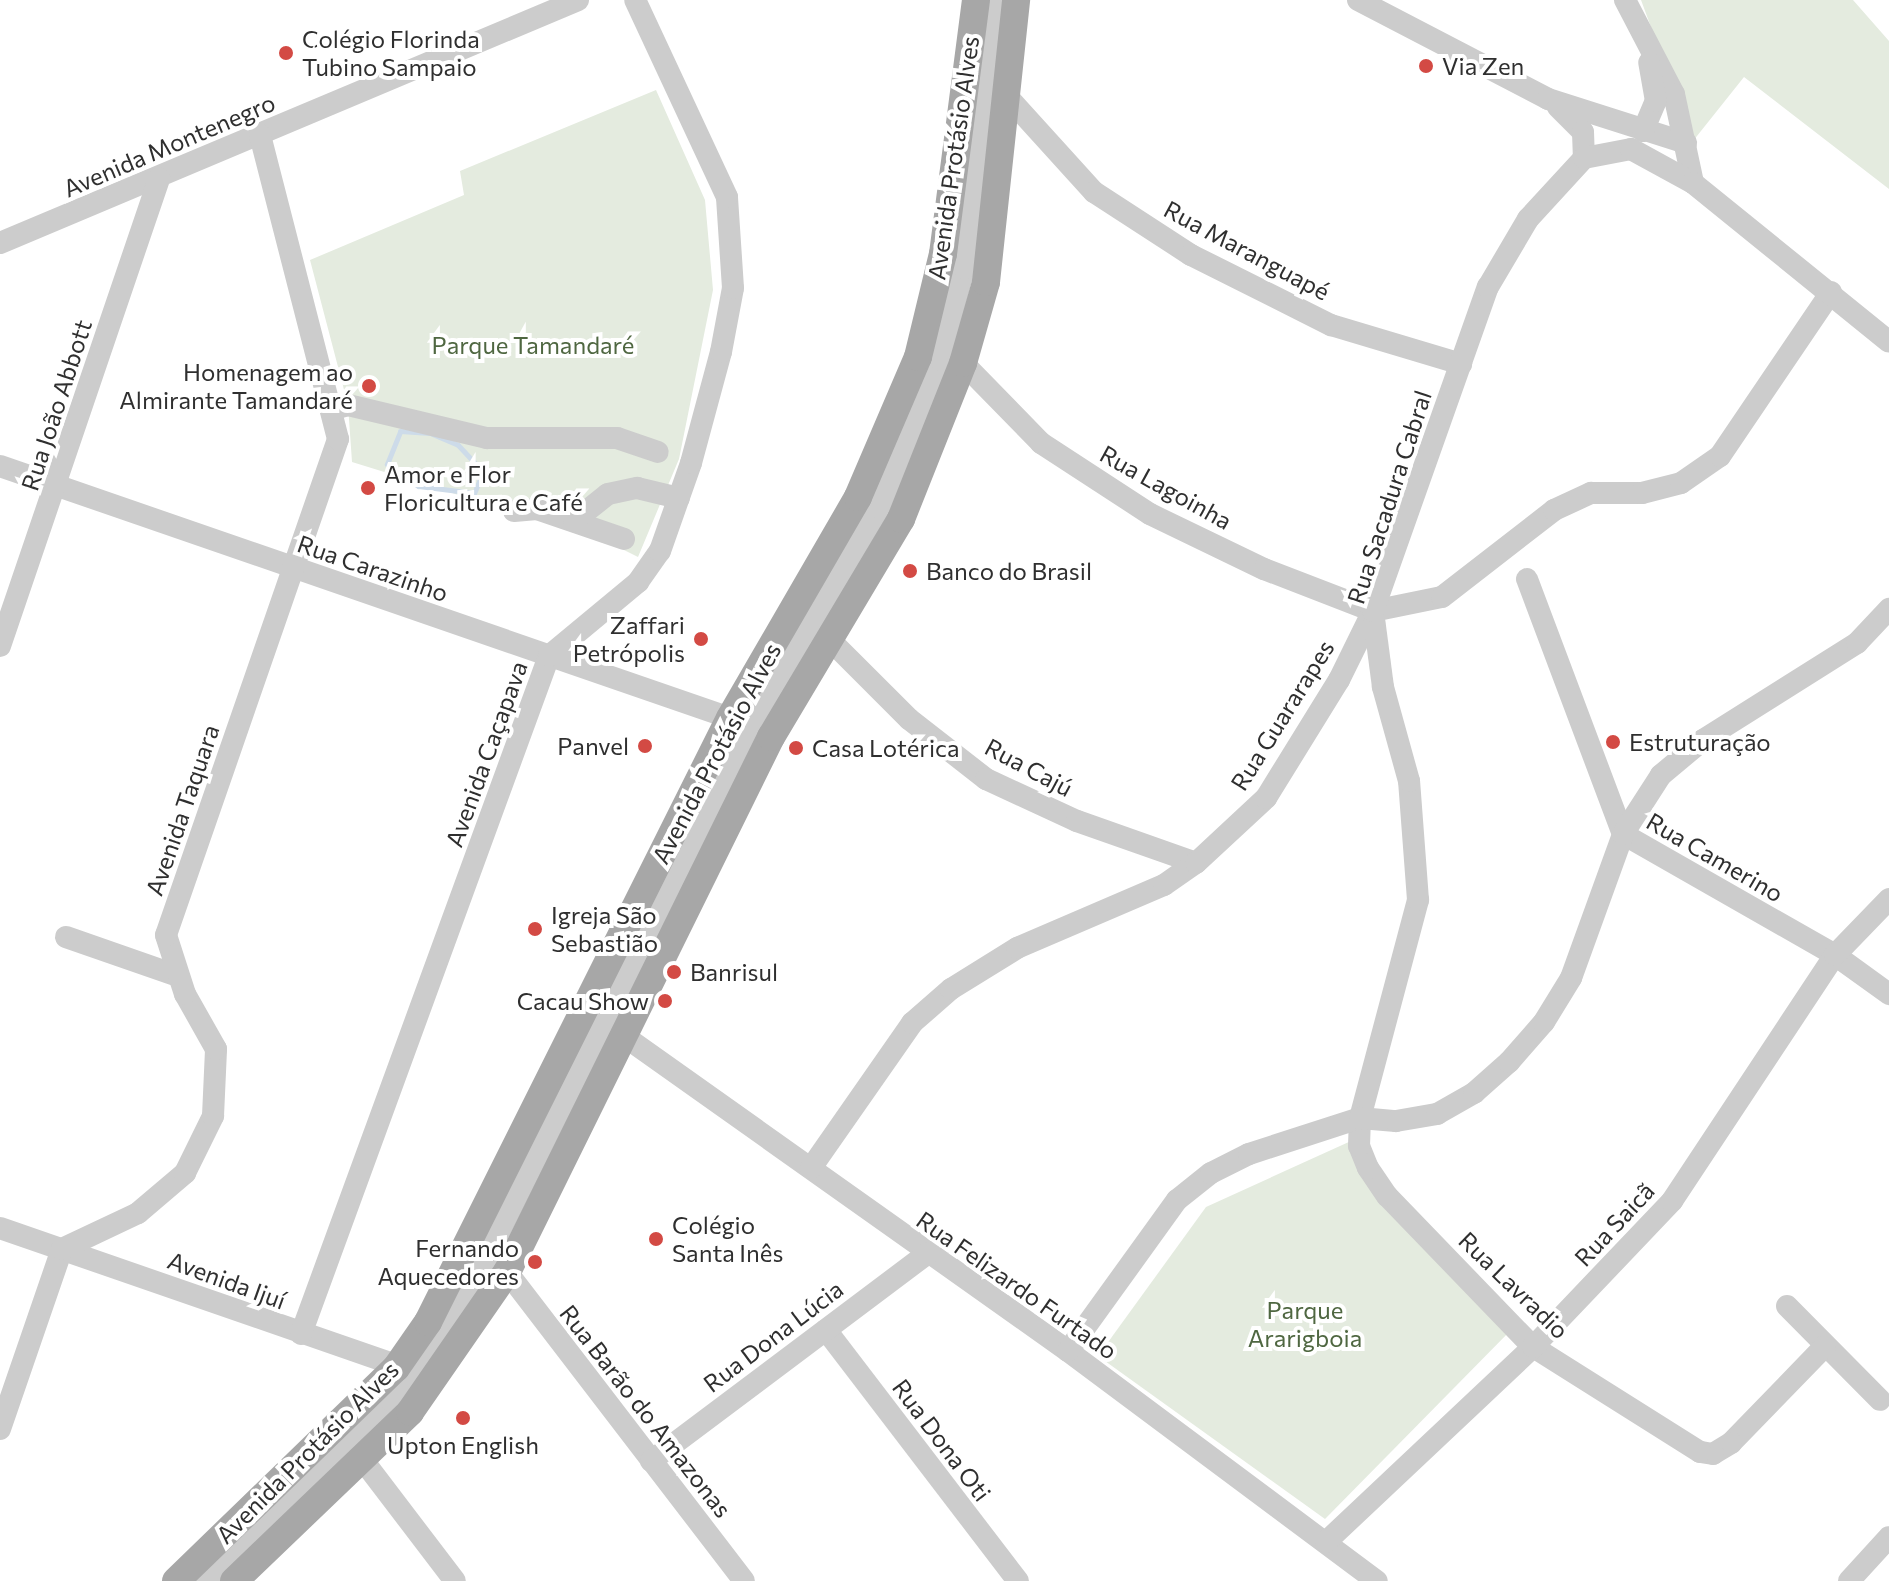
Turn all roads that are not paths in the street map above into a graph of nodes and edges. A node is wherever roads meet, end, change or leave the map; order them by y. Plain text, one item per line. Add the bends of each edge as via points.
1 (578, 0) edge
2 (635, 0) edge
3 (976, 0) edge
4 (996, 0) edge
5 (1016, 0) edge
6 (1358, 0) edge
7 (1625, 0) edge
8 (1646, 46) junction
9 (1006, 95) junction
10 (1548, 99) junction
11 (1643, 131) junction
12 (260, 135) junction
13 (1686, 143) junction
14 (1649, 157) junction
15 (1584, 158) junction
16 (159, 178) junction
17 (1693, 183) junction
18 (0, 243) edge
19 (1831, 292) junction
20 (1889, 342) edge
21 (963, 363) junction
22 (1461, 364) junction
23 (331, 410) junction
24 (658, 452) dead end
25 (0, 466) edge
26 (57, 486) junction
27 (679, 498) junction
28 (514, 511) dead end
29 (574, 521) junction
30 (624, 539) dead end
31 (293, 567) junction
32 (1527, 579) dead end
33 (1889, 609) edge
34 (1373, 611) junction
35 (829, 639) junction
36 (0, 646) edge
37 (549, 656) junction
38 (1339, 680) junction
39 (1383, 687) junction
40 (730, 718) junction
41 (771, 737) junction
42 (706, 817) junction
43 (1623, 834) junction
44 (1196, 863) junction
45 (1889, 899) edge
46 (66, 937) dead end
47 (1835, 955) junction
48 (178, 976) junction
49 (1889, 994) edge
50 (624, 1036) junction
51 (558, 1115) junction
52 (1360, 1118) junction
53 (506, 1166) junction
54 (811, 1168) junction
55 (549, 1187) junction
56 (0, 1228) edge
57 (62, 1249) junction
58 (927, 1254) junction
59 (507, 1272) junction
60 (1787, 1306) dead end
61 (826, 1330) junction
62 (301, 1334) junction
63 (1825, 1346) junction
64 (1533, 1347) junction
65 (1068, 1351) junction
66 (417, 1372) junction
67 (1880, 1400) dead end
68 (0, 1429) edge
69 (362, 1459) junction
70 (651, 1461) junction
71 (1889, 1537) edge
72 (1326, 1542) junction
73 (176, 1581) edge
74 (205, 1581) edge
75 (234, 1581) edge
76 (455, 1581) edge
77 (744, 1581) edge
78 (1018, 1581) edge
79 (1377, 1581) edge
80 (1849, 1581) edge

1 - 12 street, Avenida Montenegro
2 - 27 street, Avenida Caçapava via 727,197 733,288 721,352
3 - 40 main road, Avenida Protásio Alves via 943,254 918,357 858,497
4 - 42 street via 964,268 940,360 879,508 750,727
5 - 9 main road, Avenida Protásio Alves
6 - 10 street
7 - 8 street
8 - 11 street via 1656,101
8 - 13 street via 1674,94
9 - 21 main road, Avenida Protásio Alves via 986,282
9 - 22 street, Rua Maranguapé via 1094,192 1191,255 1331,325
10 - 11 street
10 - 15 street via 1577,122
11 - 13 street
12 - 16 street, Avenida Montenegro
12 - 23 street, Avenida Taquara
13 - 14 street via 1667,156
13 - 17 street
14 - 15 street via 1616,149
14 - 17 street
15 - 22 street, Rua Sacadura Cabral via 1520,232 1488,287
16 - 18 street, Avenida Montenegro
16 - 26 street, Rua João Abbott
17 - 19 street
19 - 20 street
19 - 34 street via 1746,422 1707,465 1681,483 1642,493 1591,493 1554,510 1442,597
21 - 34 street, Rua Lagoinha via 1041,443 1150,514 1264,569
21 - 35 main road, Avenida Protásio Alves via 901,519
22 - 34 street, Rua Sacadura Cabral
23 - 24 street via 348,405 487,438 617,438
23 - 31 street, Avenida Taquara via 338,439
25 - 26 street, Rua Carazinho
26 - 31 street, Rua Carazinho
26 - 36 street, Rua João Abbott
27 - 29 street via 637,488 608,494
27 - 37 street, Avenida Caçapava via 660,551 638,582
28 - 29 street via 537,509
29 - 30 street
31 - 37 street, Rua Carazinho
31 - 48 street, Avenida Taquara via 166,935
32 - 43 street, Rua Camerino
33 - 43 street via 1857,643 1703,740 1661,775
34 - 38 street, Rua Guararapes
34 - 39 street, Rua Sacadura Cabral
35 - 41 main road, Avenida Protásio Alves
35 - 44 street, Rua Cajú via 909,719 986,779 1077,821
37 - 40 street, Rua Carazinho
37 - 62 street, Avenida Caçapava
38 - 39 street
38 - 44 street, Rua Guararapes via 1266,798
39 - 52 street, Rua Sacadura Cabral via 1409,781 1418,900
40 - 42 street
40 - 53 main road, Avenida Protásio Alves
41 - 42 street
41 - 50 main road, Avenida Protásio Alves
42 - 51 street
43 - 47 street, Rua Camerino
43 - 52 street via 1571,978 1544,1022 1509,1062 1474,1093 1437,1114 1396,1121
44 - 54 street, Rua Guararapes via 1164,885 1017,948 951,989 912,1023
45 - 47 street, Rua Saicã
46 - 48 street
47 - 49 street, Rua Camerino
47 - 64 street, Rua Saicã via 1672,1201
48 - 57 street, Avenida Taquara via 216,1049 213,1116 185,1173 138,1213
50 - 54 street, Rua Felizardo Furtado
50 - 55 main road, Avenida Protásio Alves
51 - 53 street
51 - 55 street
51 - 66 street via 467,1297
52 - 64 street, Rua Lavradio via 1359,1146 1387,1196
52 - 65 street via 1249,1154 1211,1173 1177,1200
53 - 66 main road, Avenida Protásio Alves via 428,1322
54 - 58 street, Rua Felizardo Furtado
55 - 59 main road, Avenida Protásio Alves
56 - 57 street, Avenida Ijuí
57 - 62 street, Avenida Ijuí
57 - 68 street
58 - 61 street, Rua Dona Lúcia
58 - 65 street, Rua Felizardo Furtado
59 - 66 main road, Avenida Protásio Alves
59 - 70 street, Rua Barão do Amazonas
60 - 63 street
61 - 70 street, Rua Dona Lúcia
61 - 78 street, Rua Dona Oti
62 - 66 street, Avenida Ijuí
63 - 64 street, Rua Lavradio via 1731,1443 1713,1454 1688,1445
63 - 67 street
64 - 72 street, Rua Saicã
65 - 72 street, Rua Felizardo Furtado
66 - 69 main road, Avenida Protásio Alves
66 - 73 main road, Avenida Protásio Alves
66 - 74 street
69 - 75 main road, Avenida Protásio Alves
69 - 76 street
70 - 77 street, Rua Barão do Amazonas
71 - 80 street
72 - 79 street, Rua Felizardo Furtado

